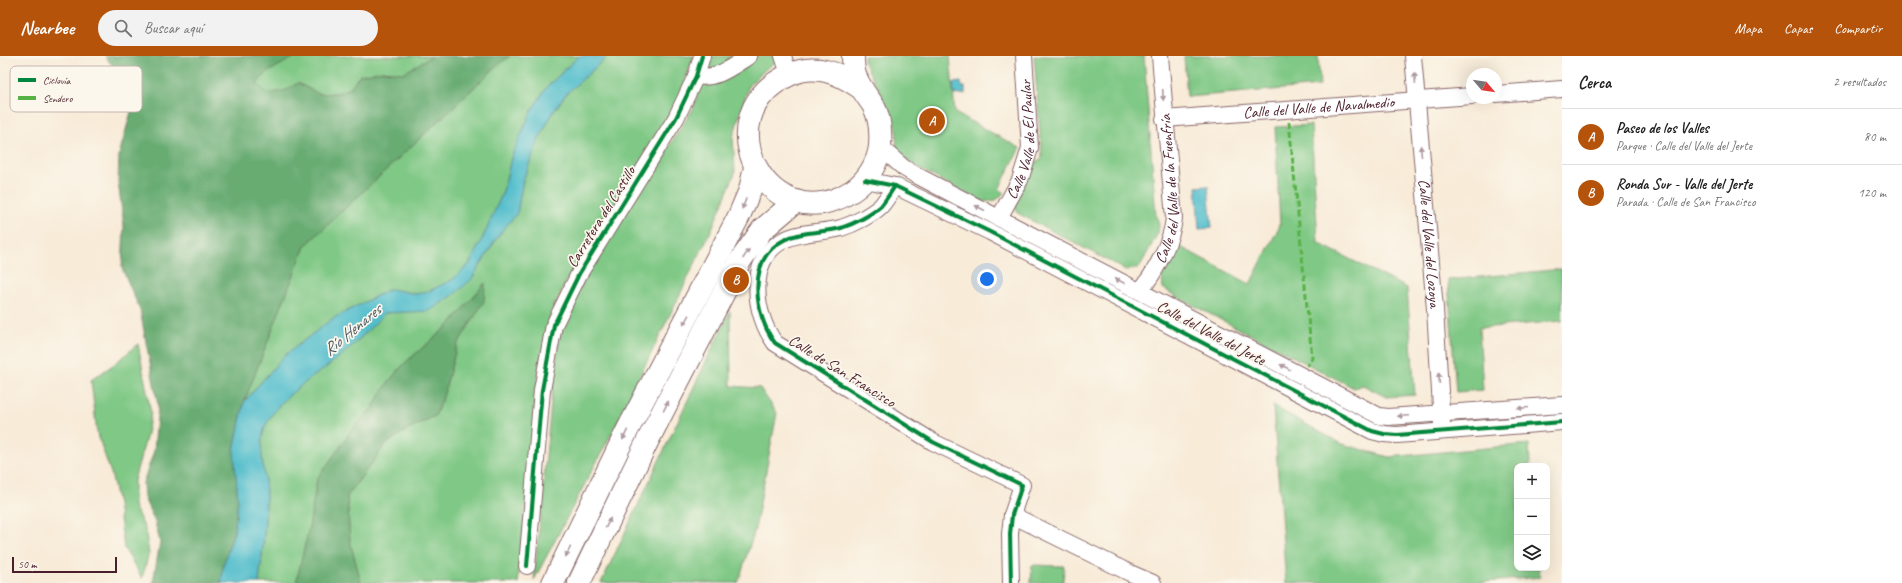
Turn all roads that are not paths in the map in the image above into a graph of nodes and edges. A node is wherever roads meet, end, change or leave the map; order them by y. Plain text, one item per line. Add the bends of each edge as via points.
1 (702, 56) edge
2 (748, 56) edge
3 (853, 56) edge
4 (1024, 56) edge
5 (1160, 56) edge
6 (1413, 56) edge
7 (819, 63) edge
8 (786, 65) edge
9 (696, 76) junction
10 (1562, 89) edge
11 (862, 90) junction
12 (1502, 94) edge
13 (1466, 96) edge
14 (1417, 100) junction
15 (1164, 119) junction
16 (880, 147) junction
17 (755, 167) junction
18 (865, 180) junction
19 (895, 186) junction
20 (796, 201) junction
21 (999, 218) junction
22 (1140, 291) junction
23 (1562, 405) edge
24 (1442, 414) junction
25 (1562, 422) edge
26 (1438, 430) junction
27 (1012, 515) junction
28 (527, 566) dead end
29 (553, 583) edge
30 (579, 583) edge
31 (1011, 583) edge
32 (1153, 583) edge

1 - 9 street, Carretera del Castillo
2 - 9 street via 717,75 703,78
3 - 11 main road via 855,76
4 - 21 street, Calle Valle de El Paular via 1030,148 1020,180
5 -> 15 street, Calle del Valle de la Fuenfría
14 -> 6 street, Calle del Valle del Lozoya
7 - 8 main road
7 - 11 main road
8 - 17 main road via 756,103 751,117 748,146
9 - 28 street, Carretera del Castillo via 676,118 579,274 554,325 542,390
10 - 12 street
11 - 16 main road via 874,106 880,126
13 - 14 street, Calle del Valle de Navalmedio
14 - 15 street, Calle del Valle de Navalmedio
24 -> 14 street, Calle del Valle del Lozoya
15 - 22 street, Calle del Valle de la Fuenfría via 1174,218 1173,232 1147,283
16 - 18 main road via 872,170
21 -> 16 street, Calle del Valle del Jerte via 916,175
17 - 20 main road via 772,188
17 -> 29 main road via 740,216 628,431
18 - 19 street, Calle del Valle del Jerte
18 - 20 main road via 850,192 833,200 808,203
19 - 26 street, Calle del Valle del Jerte via 1010,242 1372,432 1396,435
19 - 27 street, Calle de San Francisco via 881,206 866,216 841,228 815,231 784,240 770,252 760,267 757,289 767,333 775,344 933,442 1022,485
30 -> 20 main road via 648,440 740,261 762,230
22 -> 21 street, Calle del Valle del Jerte
24 -> 22 street, Calle del Valle del Jerte via 1379,416
23 -> 24 street, Calle del Valle del Jerte
24 - 26 street, Calle del Valle del Lozoya via 1442,424
25 - 26 street, Calle del Valle del Jerte
27 - 31 street
27 - 32 street

